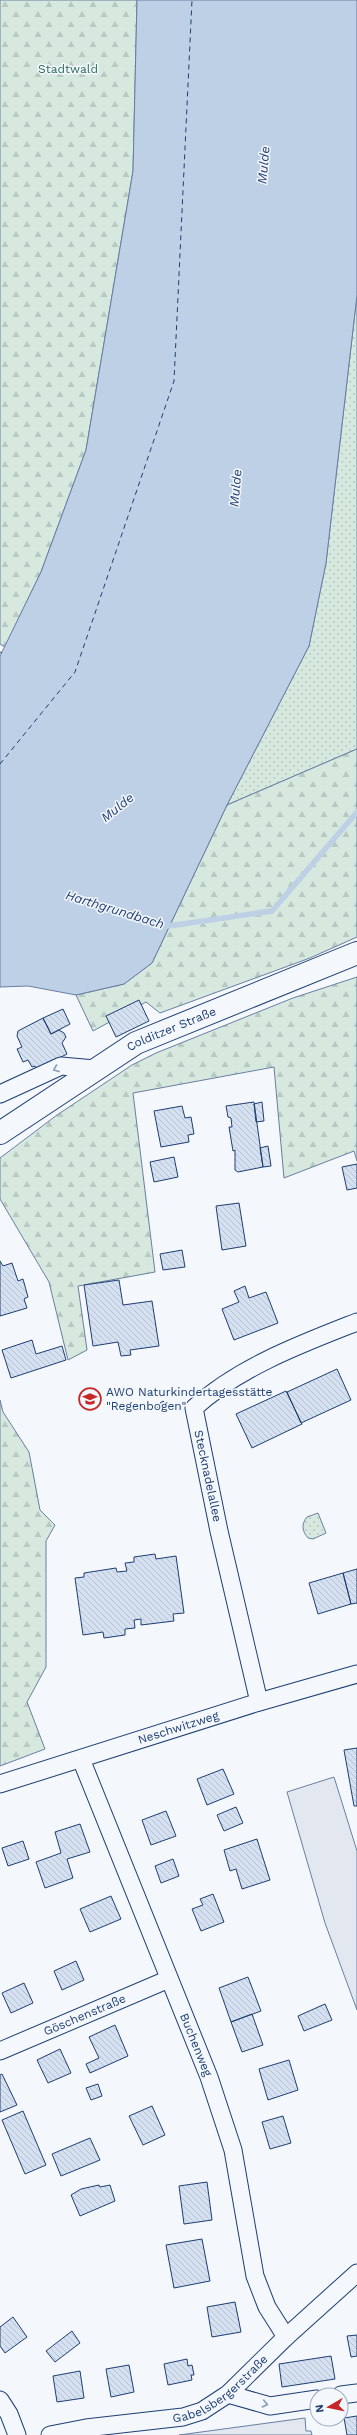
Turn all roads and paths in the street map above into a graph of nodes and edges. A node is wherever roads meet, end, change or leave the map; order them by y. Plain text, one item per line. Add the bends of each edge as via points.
1 (357, 954) edge
2 (95, 1068) junction
3 (0, 1094) edge
4 (0, 1133) edge
5 (357, 1322) edge
6 (357, 1674) edge
7 (259, 1702) junction
8 (81, 1759) junction
9 (0, 1784) edge
10 (169, 1980) junction
11 (0, 2051) edge
12 (357, 2273) edge
13 (286, 2337) junction
14 (228, 2394) junction
15 (0, 2400) edge
16 (309, 2400) edge
17 (17, 2435) edge
18 (50, 2435) edge

1 - 2 main road, Colditzer Straße via 136,1043
2 -> 3 street via 62,1066
2 - 4 main road, Colditzer Straße
5 - 7 street, Stecknadelallee via 251,1369 212,1392 194,1408 219,1531
6 - 7 street, Neschwitzweg
7 - 8 street, Neschwitzweg
8 - 9 street, Neschwitzweg
8 - 10 street, Buchenweg
10 - 11 street, Göschenstraße
10 - 13 street, Buchenweg via 209,2076 233,2150 255,2276 267,2307
12 - 13 street, Gabelsbergerstraße
13 - 14 street, Gabelsbergerstraße
14 -> 16 street via 270,2406
14 - 18 street, Gabelsbergerstraße via 202,2411 183,2417 86,2428
15 - 17 street

